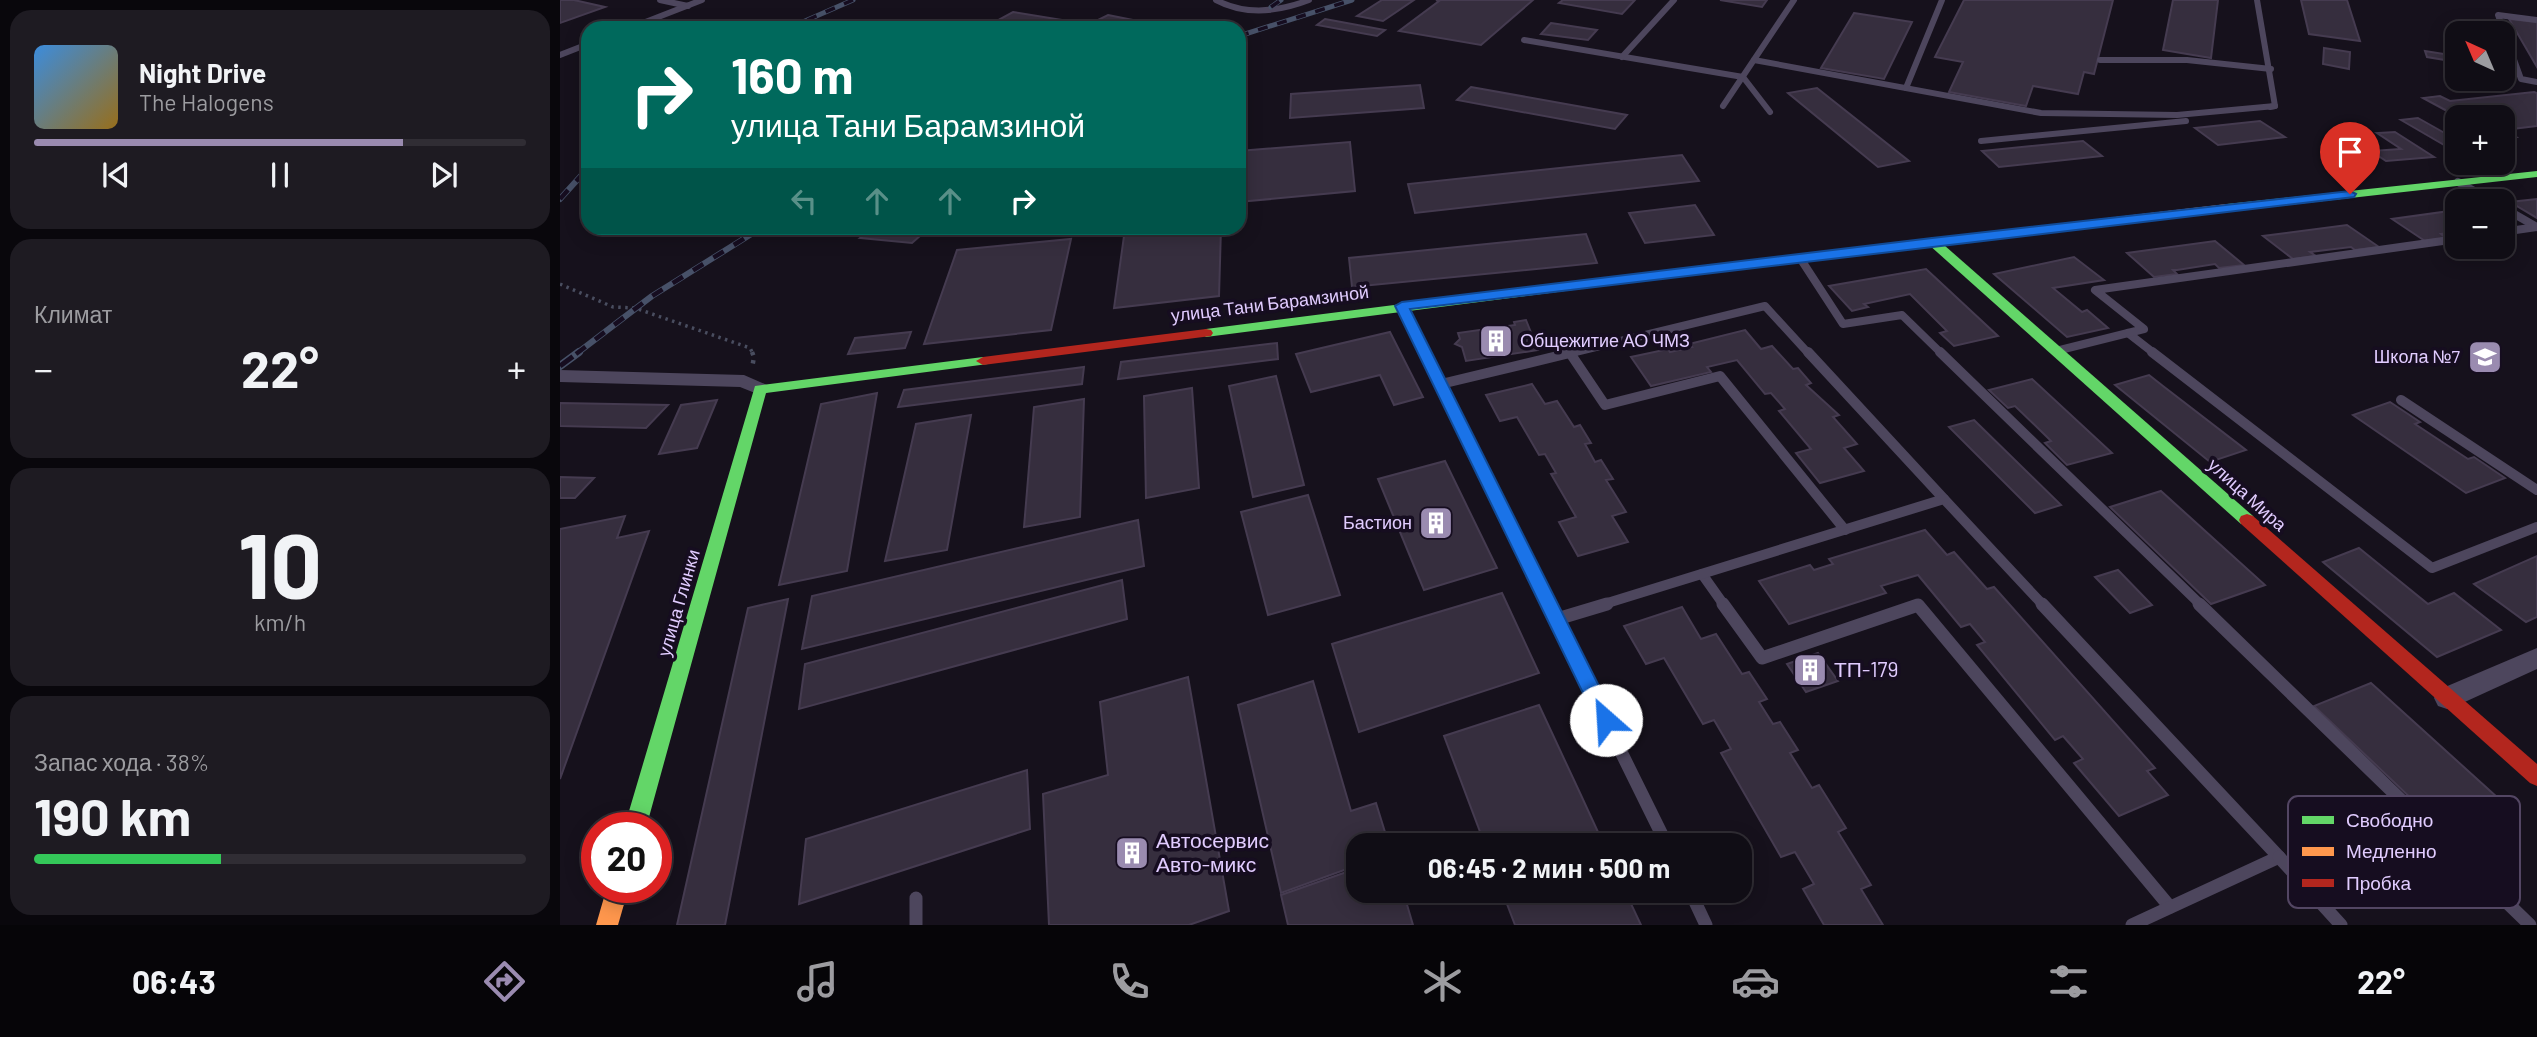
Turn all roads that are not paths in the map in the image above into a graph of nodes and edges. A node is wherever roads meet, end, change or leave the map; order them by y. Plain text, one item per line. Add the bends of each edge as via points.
1 (660, 0) edge
2 (702, 0) edge
3 (1216, 0) edge
4 (1309, 0) edge
5 (1674, 0) edge
6 (1794, 0) edge
7 (1942, 0) edge
8 (2257, 0) edge
9 (688, 6) junction
10 (2537, 20) edge
11 (648, 21) edge
12 (1524, 40) dead end
13 (581, 47) edge
14 (560, 55) edge
15 (1622, 57) junction
16 (1754, 60) junction
17 (2100, 60) dead end
18 (2271, 69) junction
19 (1743, 77) junction
20 (2537, 82) edge
21 (1906, 88) junction
22 (1723, 106) dead end
23 (2275, 106) junction
24 (1770, 112) dead end
25 (1982, 141) dead end
26 (2537, 174) edge
27 (2459, 182) junction
28 (2471, 189) edge
29 (2515, 214) edge
30 (2537, 227) edge
31 (2515, 230) edge
32 (1932, 241) junction
33 (2445, 241) edge
34 (1800, 258) junction
35 (1402, 306) junction
36 (2128, 333) junction
37 (2056, 351) junction
38 (1570, 353) junction
39 (560, 376) edge
40 (1441, 384) junction
41 (752, 385) junction
42 (2401, 400) dead end
43 (2537, 490) edge
44 (1944, 499) junction
45 (2537, 527) edge
46 (1845, 530) junction
47 (1702, 574) junction
48 (1557, 619) junction
49 (2537, 658) edge
50 (2447, 698) junction
51 (2537, 777) edge
52 (2397, 796) edge
53 (639, 812) edge
54 (1661, 833) edge
55 (2279, 857) junction
56 (2288, 867) edge
57 (916, 898) dead end
58 (613, 903) edge
59 (1696, 903) edge
60 (2170, 907) junction
61 (2326, 908) edge
62 (2512, 908) edge
63 (607, 925) edge
64 (916, 925) edge
65 (1706, 925) edge
66 (2132, 925) edge
67 (2341, 925) edge
68 (2530, 925) edge

1 - 9 lane
2 - 9 lane
3 - 4 lane via 1268,11
5 - 15 lane
6 - 16 lane
7 - 21 lane
8 - 18 lane
9 - 11 lane
10 - 20 lane via 2498,15 2521,79
12 - 15 lane
13 - 14 lane
15 - 19 lane
16 - 19 lane
16 - 21 lane
17 - 18 lane via 2187,60
18 - 23 lane
19 - 22 lane
19 - 24 lane
21 - 23 lane via 2041,113 2177,115
23 - 25 lane via 2205,119
26 - 27 street, улица Тани Барамзиной
27 - 28 lane
27 - 32 street, улица Тани Барамзиной
29 - 30 lane
30 - 31 lane
32 - 34 street, улица Тани Барамзиной
32 - 37 street, улица Мира
33 - 36 lane via 2095,289 2144,329
34 - 35 street, улица Тани Барамзиной
34 - 52 lane via 1843,324 1902,315
35 - 40 lane
35 - 41 street, улица Тани Барамзиной
36 - 37 lane
36 - 45 lane via 2432,568
37 - 50 street, улица Мира
38 - 40 lane
38 - 44 lane via 1765,306
38 - 46 lane via 1605,405 1720,376
39 - 41 street
40 - 48 lane
41 - 53 street, улица Глинки
42 - 43 lane
44 - 46 lane
44 - 55 lane
46 - 47 lane
47 - 48 lane
47 - 60 lane via 1762,658 1918,605
48 - 54 lane
49 - 50 street
50 - 51 street, улица Мира
55 - 56 lane
55 - 60 lane
57 - 64 lane
58 - 63 street
59 - 65 lane
60 - 66 lane
61 - 67 lane
62 - 68 lane

